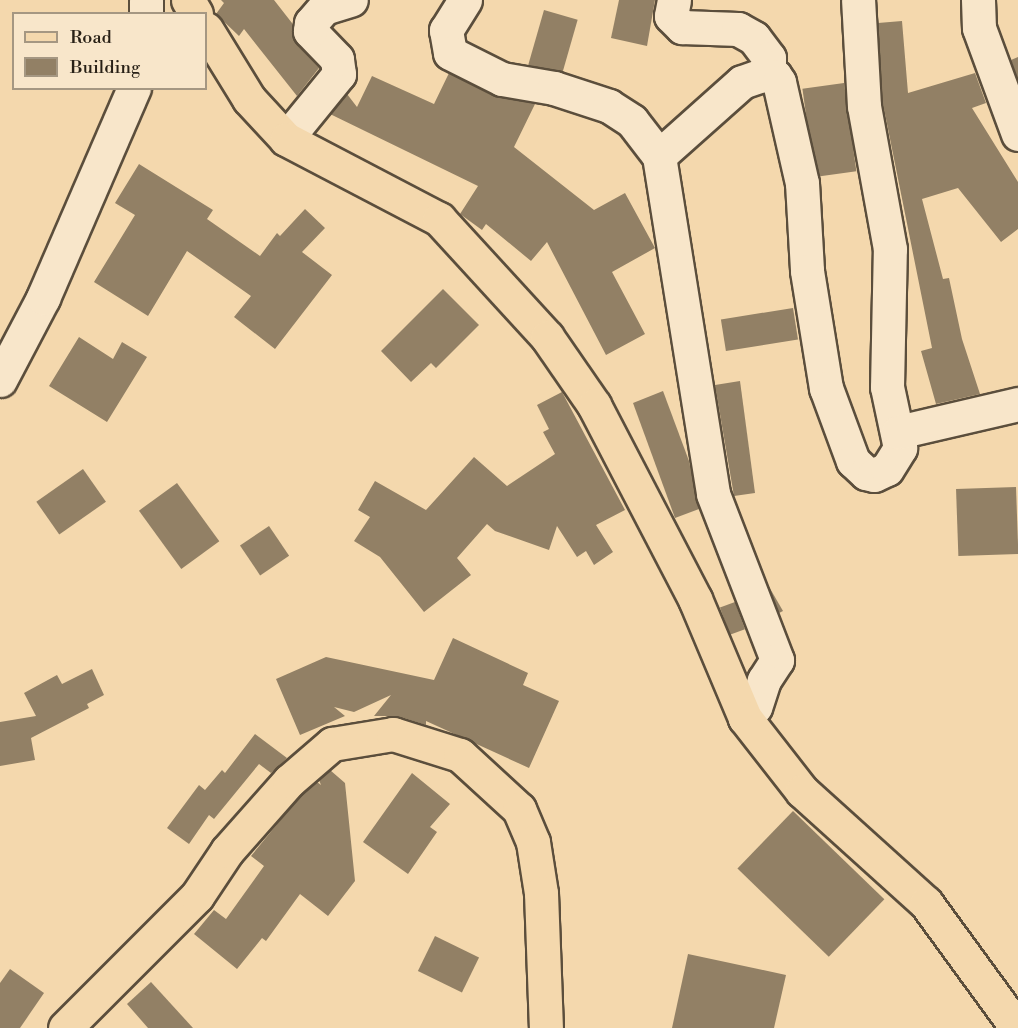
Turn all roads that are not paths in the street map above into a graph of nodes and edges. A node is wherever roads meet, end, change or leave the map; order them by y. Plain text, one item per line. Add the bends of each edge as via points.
1 (351, 0) edge
2 (465, 0) edge
3 (674, 0) edge
4 (858, 0) edge
5 (978, 0) edge
6 (207, 28) edge
7 (762, 75) junction
8 (133, 90) edge
9 (1018, 134) edge
10 (286, 139) junction
11 (659, 156) junction
12 (0, 380) edge
13 (1018, 404) edge
14 (898, 432) junction
15 (745, 718) junction
16 (65, 1028) edge
17 (546, 1028) edge
18 (1017, 1028) edge

1 - 10 street via 324,8 311,23 310,31 337,59 339,74
2 - 11 street via 446,30 450,53 502,79 554,88 609,106 632,121
3 - 7 street via 671,15 682,27 738,29 754,38 769,58 769,67
4 - 14 street via 864,106 890,249 887,387
5 - 9 street via 979,28
6 - 10 main road via 249,99
7 - 11 street via 742,82 724,96
7 - 14 street via 775,76 782,92 802,183 816,342 826,388 853,461 866,473 879,474 887,469 898,456
8 - 12 street via 43,298
10 - 15 main road via 439,219 547,337 594,405 695,599
11 - 15 street via 713,494 777,660 764,680 755,707
13 - 14 street
15 - 18 main road via 802,791 926,903
16 - 17 main road via 197,897 227,851 289,781 332,744 393,734 460,755 519,809 533,842 541,893

